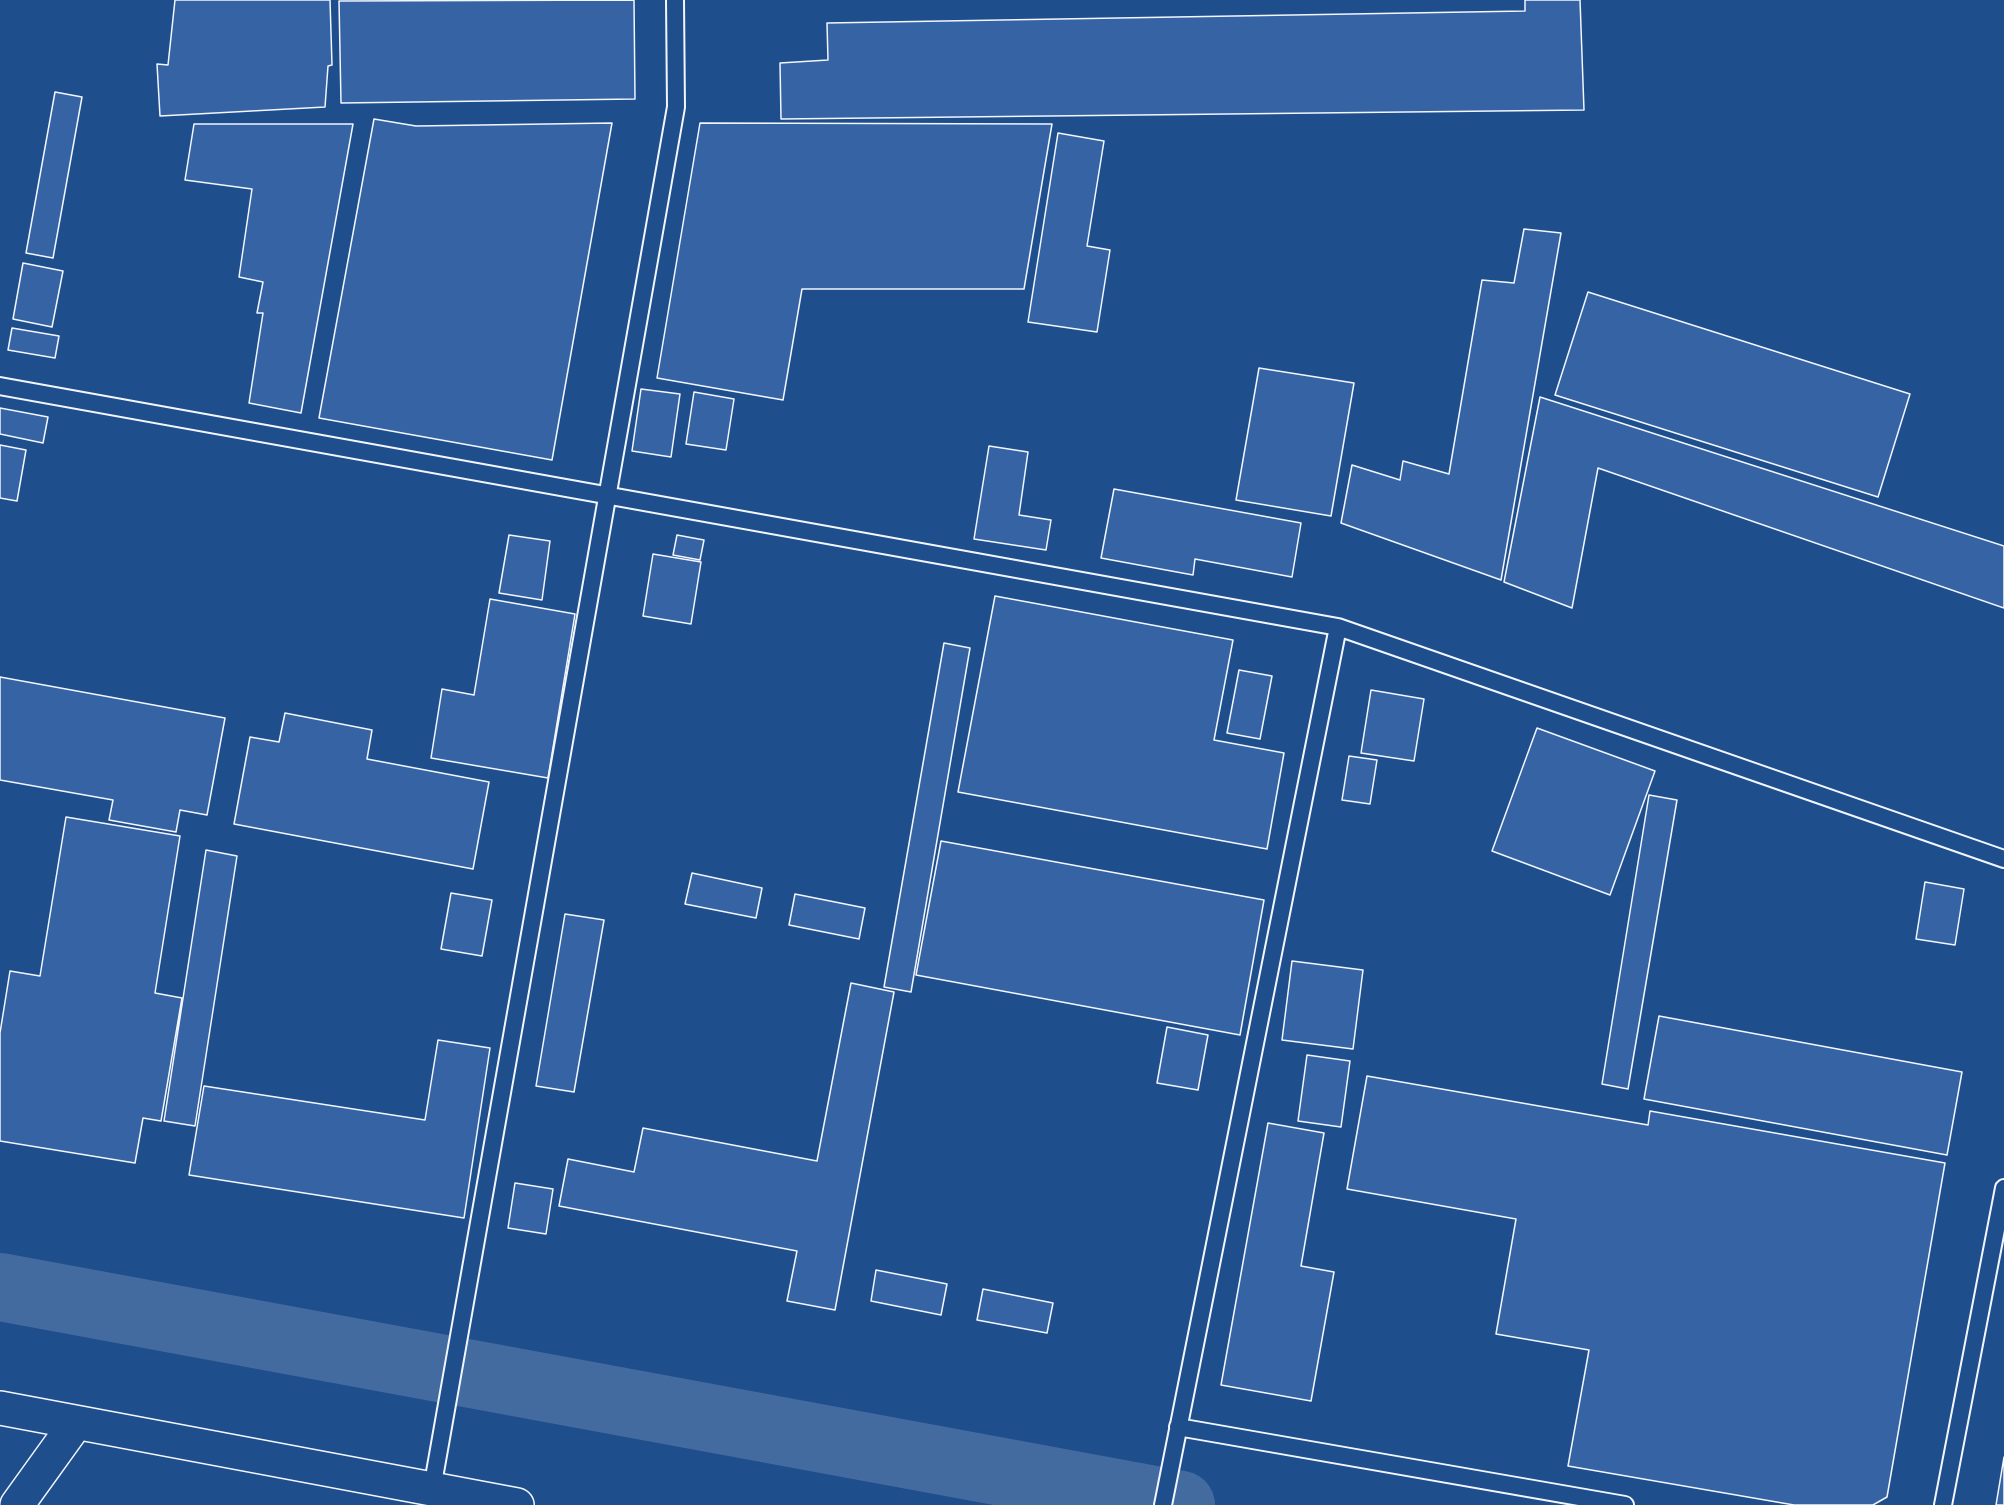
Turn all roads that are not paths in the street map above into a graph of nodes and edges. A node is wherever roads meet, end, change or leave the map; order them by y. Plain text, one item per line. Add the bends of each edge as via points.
1 (675, 0) edge
2 (0, 386) edge
3 (608, 495) junction
4 (1338, 627) junction
5 (2004, 859) edge
6 (2004, 1188) edge
7 (0, 1408) edge
8 (75, 1423) junction
9 (1178, 1427) junction
10 (426, 1497) edge
11 (17, 1505) edge
12 (517, 1505) edge
13 (1162, 1505) edge
14 (1625, 1505) edge
15 (1943, 1505) edge

1 - 3 lane via 676,107
2 - 3 lane
3 - 4 lane
3 - 10 lane via 468,1288
4 - 5 lane
4 - 9 lane
6 - 15 lane
7 - 8 street
8 - 10 street
8 - 11 street
9 - 13 lane
9 - 14 lane
10 - 12 street

